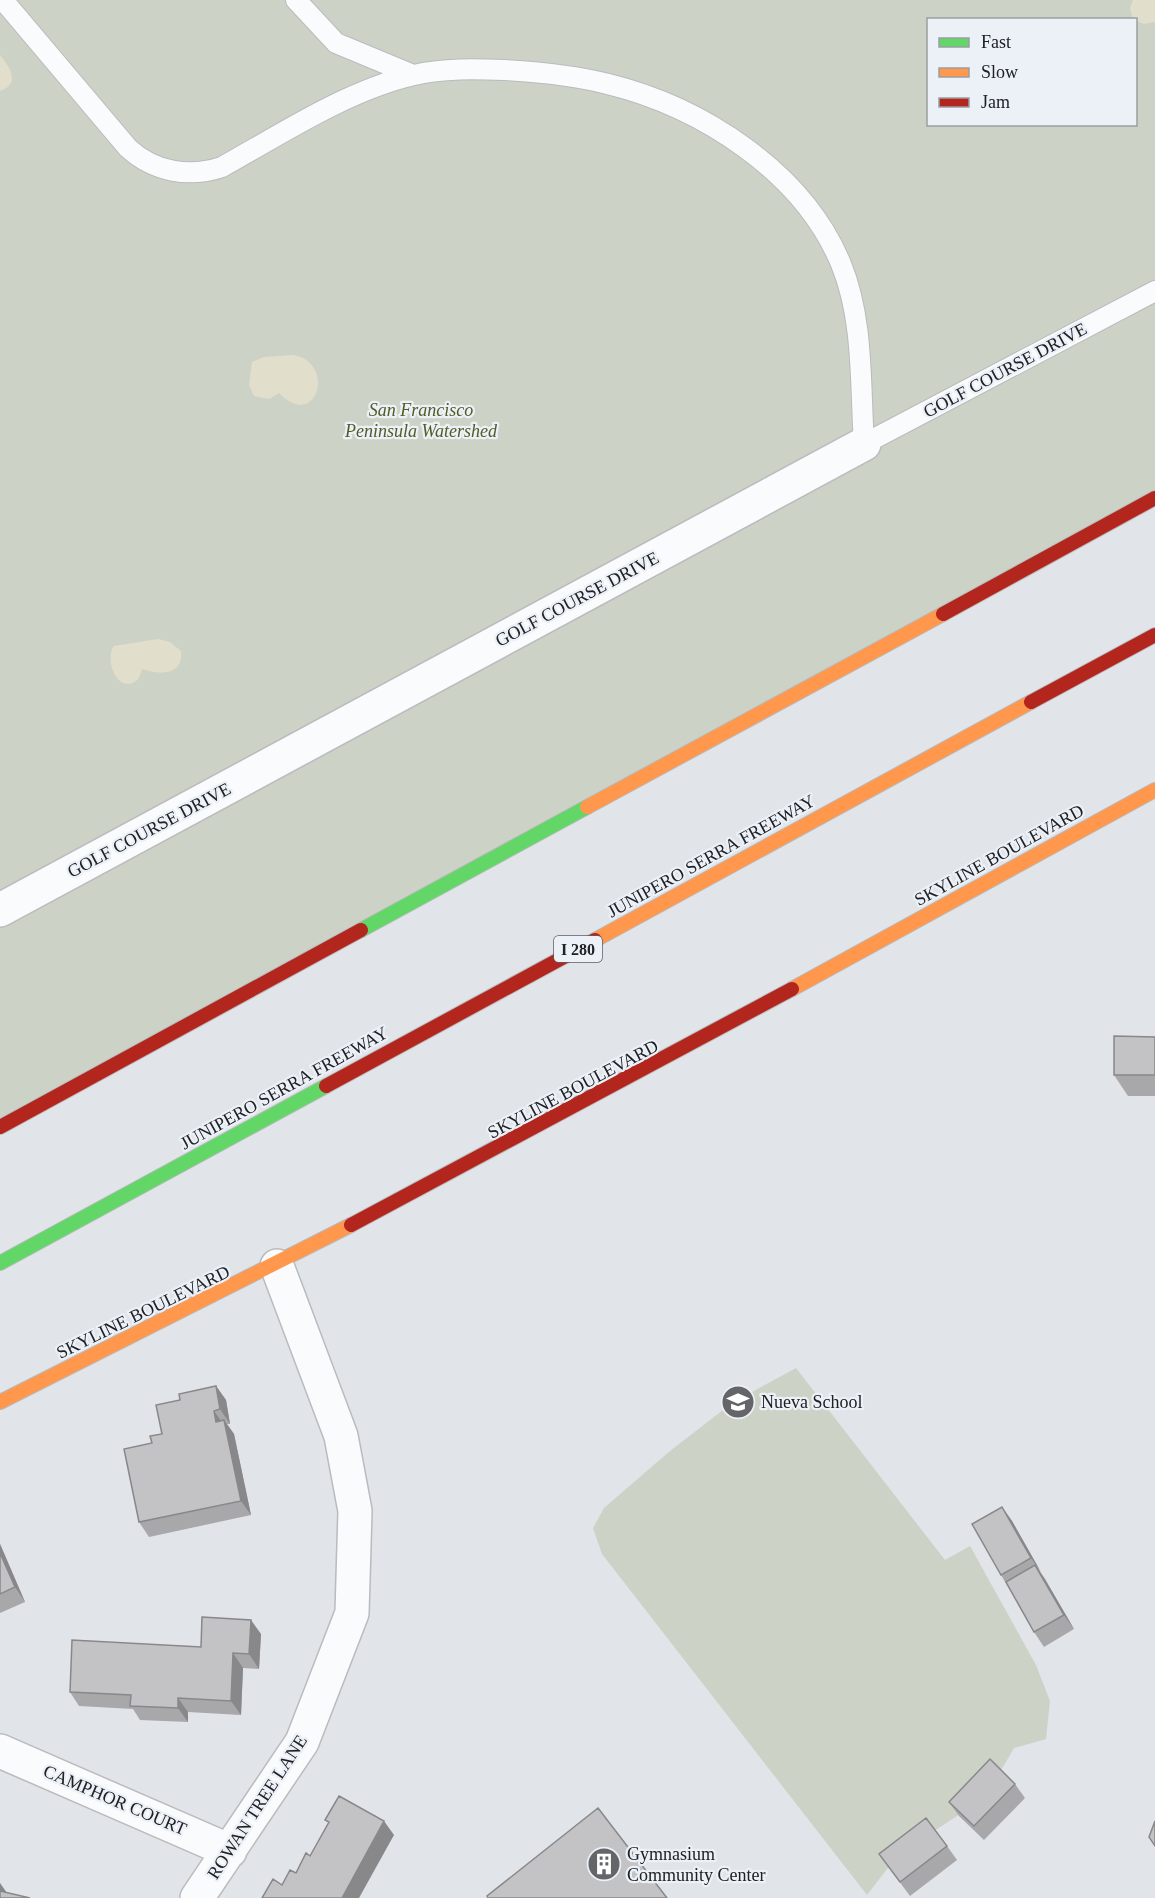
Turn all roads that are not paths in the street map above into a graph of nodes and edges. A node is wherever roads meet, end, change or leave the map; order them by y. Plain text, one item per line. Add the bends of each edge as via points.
1 (3, 0) edge
2 (296, 0) edge
3 (413, 75) junction
4 (1155, 291) edge
5 (864, 444) junction
6 (1155, 498) edge
7 (1155, 635) edge
8 (1155, 790) edge
9 (0, 910) edge
10 (0, 1127) edge
11 (0, 1263) edge
12 (277, 1266) junction
13 (0, 1402) edge
14 (0, 1751) edge
15 (230, 1851) junction
16 (197, 1898) edge

1 - 3 lane via 128,148 164,170 207,172 222,167 347,100
2 - 3 lane via 336,43
3 - 5 lane via 503,70 556,73 610,84 691,115 763,164 799,198 842,266 854,312
4 - 5 lane, GOLF COURSE DRIVE
5 - 9 street, GOLF COURSE DRIVE
6 - 10 main road
7 - 11 main road, JUNIPERO SERRA FREEWAY / I 280
8 - 12 main road, SKYLINE BOULEVARD via 578,1107
12 - 13 main road, SKYLINE BOULEVARD
12 - 15 street, ROWAN TREE LANE via 342,1436 355,1511 352,1613 302,1742
14 - 15 street, CAMPHOR COURT
15 - 16 street, ROWAN TREE LANE

